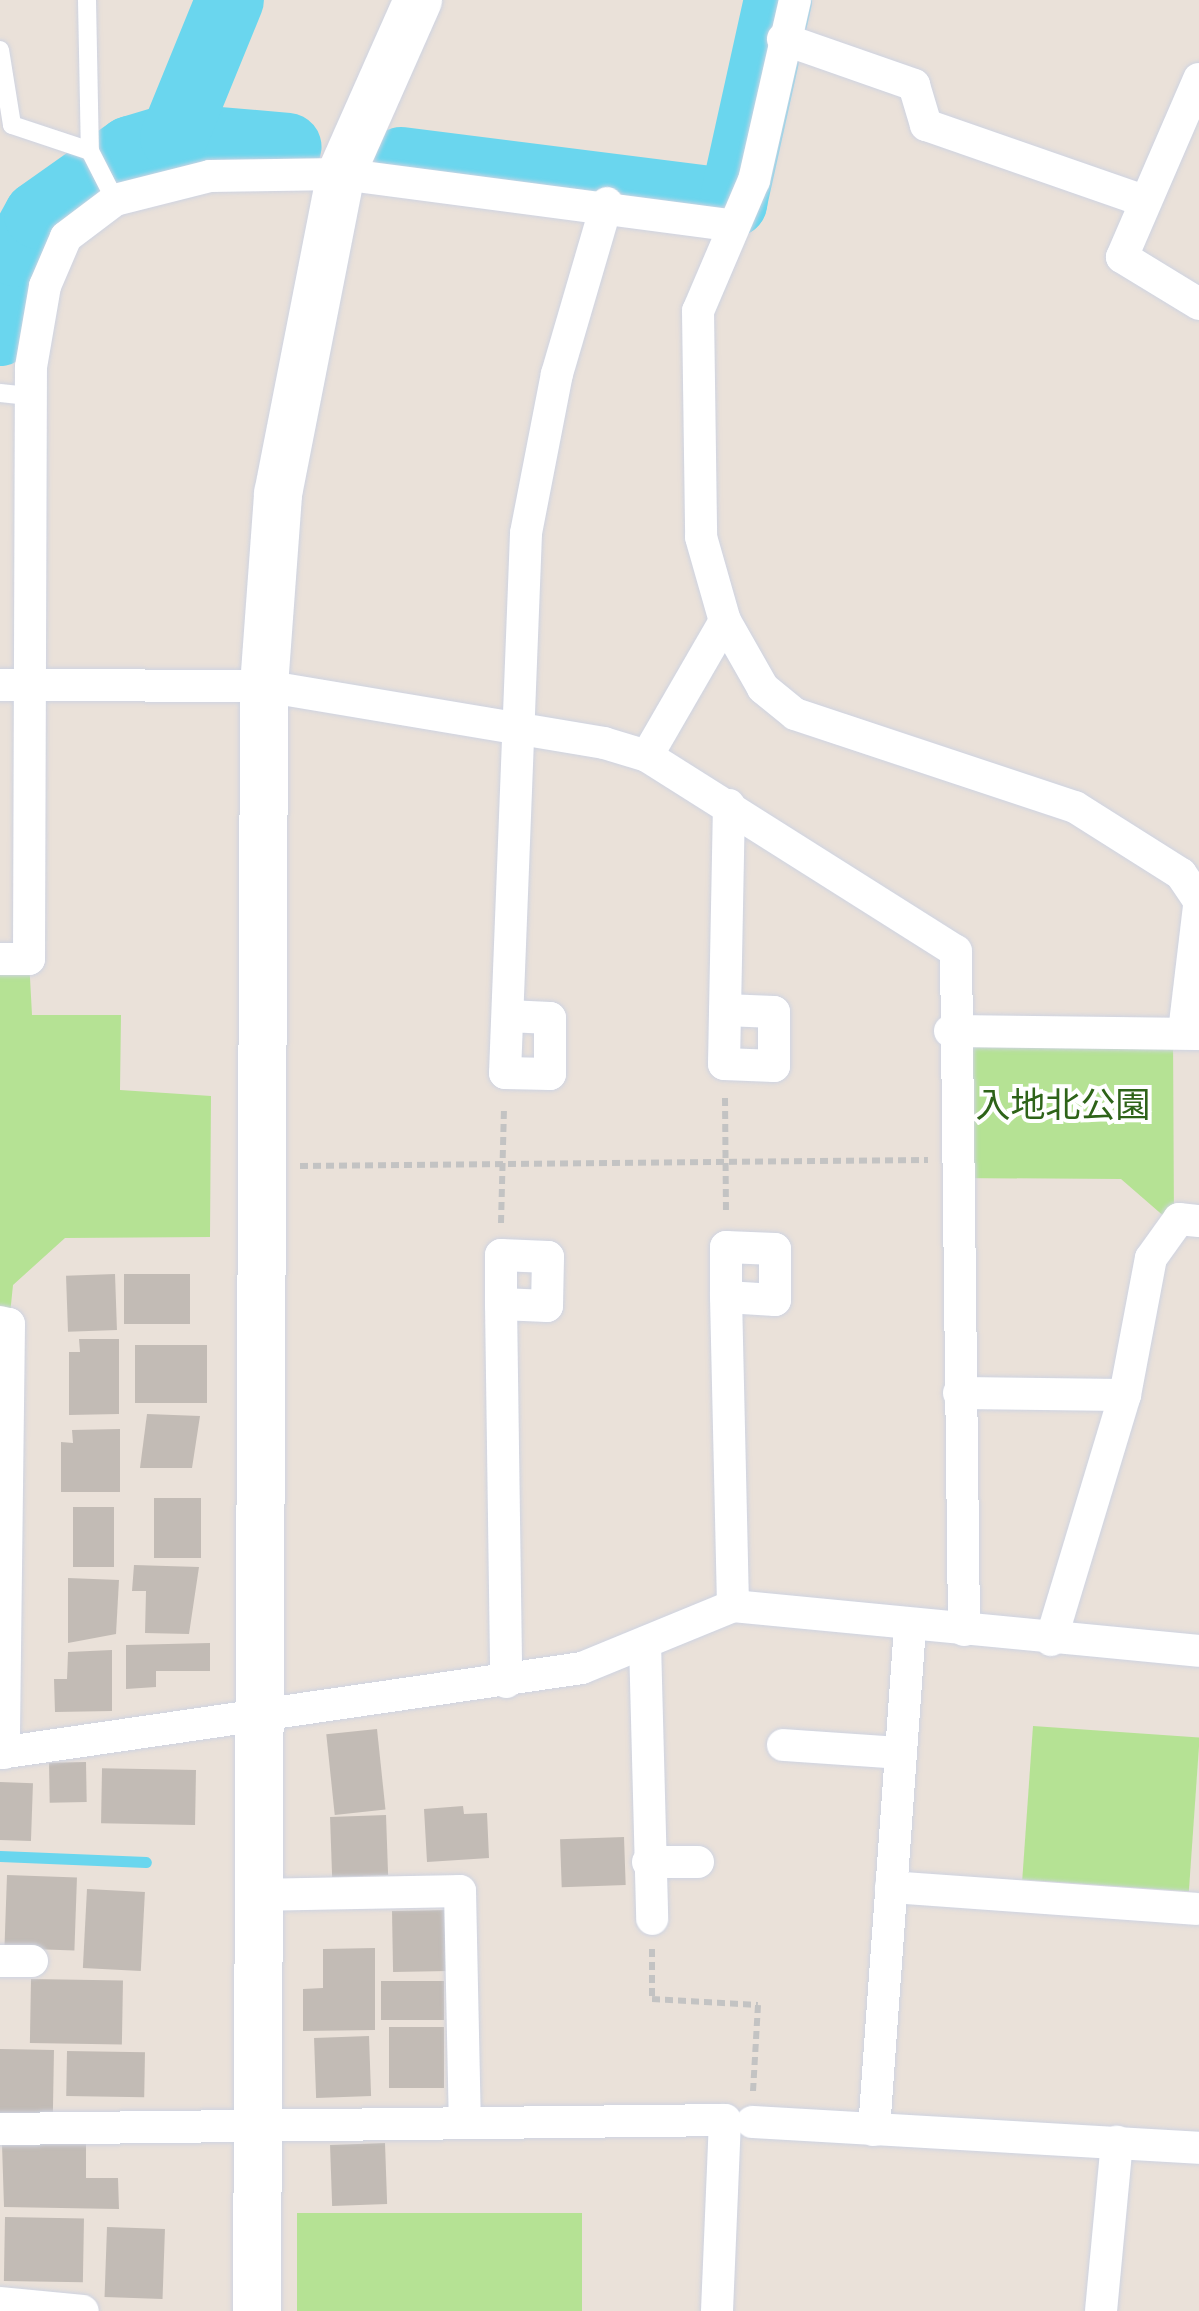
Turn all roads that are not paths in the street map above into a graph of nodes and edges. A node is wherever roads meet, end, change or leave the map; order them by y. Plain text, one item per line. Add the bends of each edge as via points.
1 (86, 0) edge
2 (418, 0) edge
3 (796, 0) edge
4 (783, 38) junction
5 (0, 50) edge
6 (1199, 80) edge
7 (2, 109) edge
8 (93, 156) junction
9 (342, 174) junction
10 (112, 194) junction
11 (1140, 200) junction
12 (607, 203) junction
13 (734, 226) junction
14 (1199, 304) edge
15 (14, 395) edge
16 (726, 621) junction
17 (13, 685) edge
18 (264, 686) junction
19 (516, 728) junction
20 (648, 756) junction
21 (728, 805) junction
22 (1199, 904) edge
23 (0, 959) edge
24 (726, 1010) junction
25 (508, 1016) junction
26 (950, 1031) junction
27 (1192, 1033) edge
28 (1199, 1221) edge
29 (726, 1297) junction
30 (500, 1304) junction
31 (0, 1322) edge
32 (959, 1393) junction
33 (1125, 1395) junction
34 (733, 1606) junction
35 (910, 1627) junction
36 (964, 1630) junction
37 (1051, 1640) junction
38 (645, 1642) junction
39 (1199, 1651) edge
40 (506, 1682) junction
41 (254, 1709) junction
42 (783, 1745) dead end
43 (2, 1753) edge
44 (901, 1753) junction
45 (648, 1862) junction
46 (698, 1862) dead end
47 (892, 1887) junction
48 (256, 1895) junction
49 (1196, 1910) dead end
50 (652, 1920) road end
51 (465, 2122) junction
52 (752, 2122) road end
53 (257, 2124) junction
54 (0, 2129) edge
55 (874, 2130) junction
56 (1117, 2142) junction
57 (1199, 2148) edge
58 (0, 2303) edge
59 (83, 2311) edge
60 (257, 2311) edge
61 (716, 2311) edge
62 (1101, 2311) edge

1 - 8 lane
2 - 9 street
3 - 4 street
4 - 11 street via 914,85 926,125
4 - 13 street via 754,180
5 - 7 lane
6 - 11 street
7 - 8 lane via 12,125
8 - 10 lane
9 - 10 street via 210,176
9 - 12 street
9 - 18 street via 278,494
10 - 15 street via 66,237 44,286
11 - 14 street via 1122,257
12 - 13 street
12 - 19 street via 558,374 526,534
13 - 16 street via 698,311 695,429 701,537
15 - 17 street
16 - 20 street
16 - 22 street via 763,688 795,714 1075,806 1180,874
17 - 18 street
17 - 23 street via 29,959
18 - 19 street
18 - 41 street
19 - 20 street
19 - 25 street
20 - 21 street
21 - 24 street
21 - 26 street via 956,951
22 - 27 street
24 - 24 street via 774,1012 774,1066 724,1064
25 - 25 street via 550,1018 550,1074 505,1073
26 - 27 street
26 - 32 street
28 - 33 street via 1179,1219 1151,1258
29 - 29 street via 775,1300 775,1248 726,1246
29 - 34 street
30 - 30 street via 500,1255 548,1257 547,1306
30 - 40 street
31 - 43 street via 8,1324
32 - 33 street
32 - 36 street
33 - 37 street
34 - 35 street
34 - 38 street
35 - 36 street
35 - 44 street
36 - 37 street
37 - 39 street
38 - 40 street
38 - 45 street
40 - 41 street
41 - 43 street
41 - 48 street
42 - 44 street
44 - 47 street
45 - 46 street
45 - 50 street
47 - 49 street
47 - 55 street
48 - 51 street via 460,1891
48 - 53 street
51 - 53 street
51 - 61 street via 726,2120
52 - 55 street
53 - 54 street
53 - 60 street
55 - 56 street
56 - 57 street
56 - 62 street
58 - 59 street

